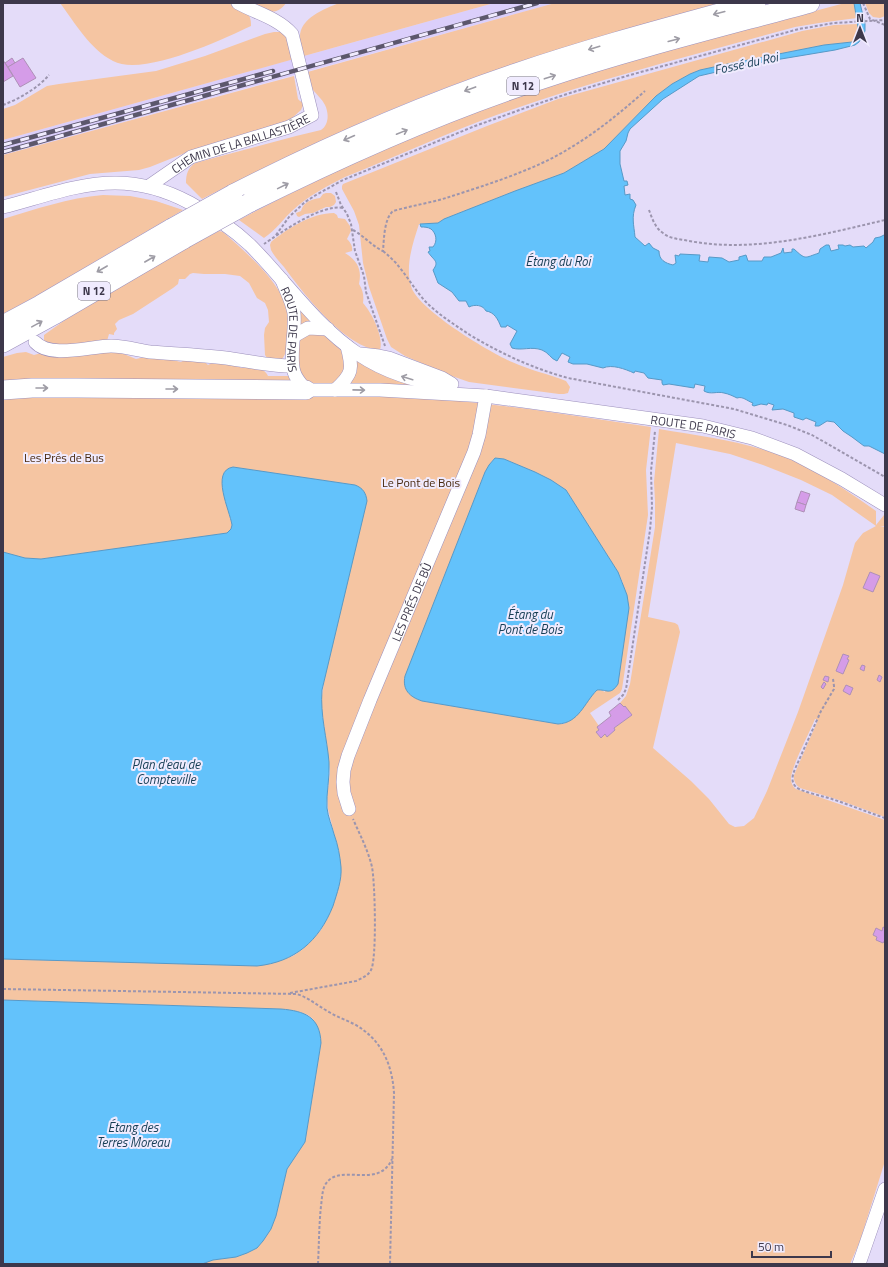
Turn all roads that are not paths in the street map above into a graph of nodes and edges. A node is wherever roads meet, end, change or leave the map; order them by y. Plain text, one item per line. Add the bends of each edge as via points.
1 (238, 3) edge
2 (756, 3) edge
3 (810, 3) edge
4 (149, 186) junction
5 (241, 199) junction
6 (3, 207) edge
7 (178, 233) junction
8 (282, 280) junction
9 (3, 325) edge
10 (328, 329) junction
11 (294, 336) junction
12 (3, 342) edge
13 (34, 342) dead end
14 (347, 346) junction
15 (358, 354) junction
16 (292, 366) junction
17 (3, 390) edge
18 (306, 390) junction
19 (335, 390) junction
20 (462, 391) junction
21 (486, 396) junction
22 (885, 505) edge
23 (349, 808) road end
24 (885, 1189) edge
25 (859, 1264) edge

1 - 4 street, CHEMIN DE LA BALLASTIÈRE via 274,20 292,34 312,115 289,127 191,157
2 -> 5 highway, N 12 via 535,66 419,108 304,158
5 -> 3 highway, N 12 via 507,91 634,51
4 - 6 street via 98,184
4 - 8 street via 173,195 216,218 250,245
5 - 7 highway, N 12, bridge
7 -> 9 highway, N 12
12 -> 7 highway, N 12 via 54,315
8 - 10 street, ROUTE DE PARIS
8 - 11 street, ROUTE DE PARIS via 293,308
10 - 11 street via 308,328
10 - 14 street, ROUTE DE PARIS
11 - 16 street, ROUTE DE PARIS
13 - 16 street via 51,349 82,350 112,346
14 - 15 street, ROUTE DE PARIS
14 - 19 street via 350,370 344,382
20 -> 15 street, ROUTE DE PARIS via 398,375
15 - 20 street via 389,358 442,378
16 - 18 street, ROUTE DE PARIS
17 -> 18 highway
18 - 19 street, ROUTE DE PARIS
19 -> 21 street, ROUTE DE PARIS
20 - 21 street, ROUTE DE PARIS
21 - 22 street, ROUTE DE PARIS via 732,432 777,446 815,464
21 - 23 street, LES PRÉS DE BÛ via 479,435 470,463 348,756 343,782
24 - 25 street

